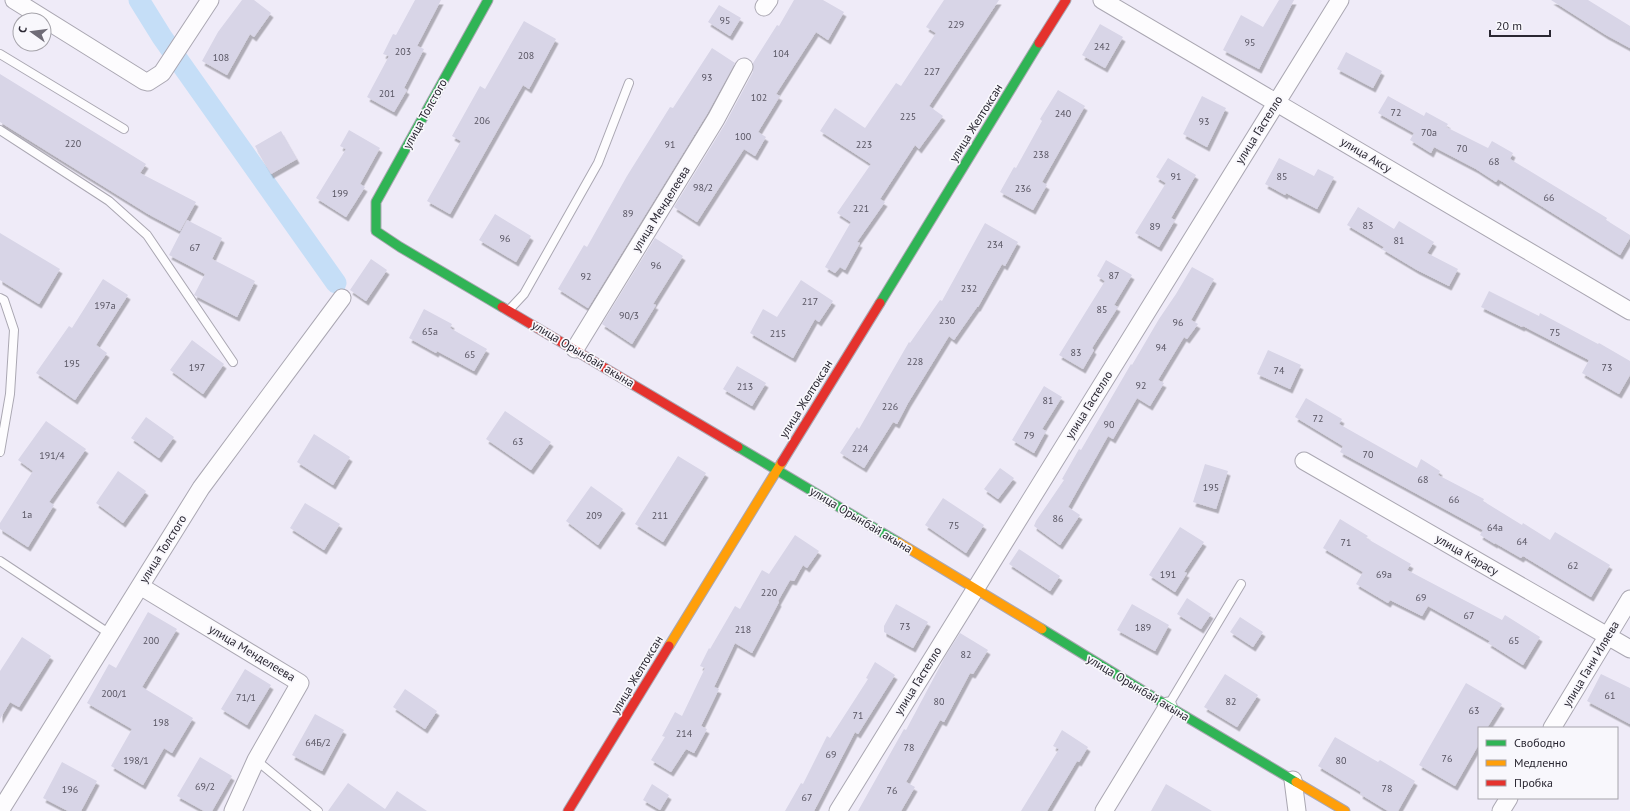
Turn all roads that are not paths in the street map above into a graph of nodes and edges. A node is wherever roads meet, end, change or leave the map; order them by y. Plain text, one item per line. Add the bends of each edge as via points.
1 (14, 0) edge
2 (210, 0) edge
3 (488, 0) edge
4 (1066, 0) edge
5 (1102, 0) edge
6 (1340, 0) edge
7 (0, 54) edge
8 (744, 67) dead end
9 (629, 83) dead end
10 (1276, 102) junction
11 (124, 129) dead end
12 (0, 130) edge
13 (376, 231) joint
14 (0, 298) edge
15 (342, 298) dead end
16 (508, 310) junction
17 (1630, 311) edge
18 (575, 349) junction
19 (233, 362) dead end
20 (0, 446) edge
21 (1304, 461) dead end
22 (776, 469) junction
23 (0, 561) edge
24 (1241, 584) dead end
25 (140, 586) junction
26 (976, 588) junction
27 (1630, 599) edge
28 (110, 634) junction
29 (1609, 636) junction
30 (1630, 649) edge
31 (1168, 706) junction
32 (1553, 727) edge
33 (256, 760) junction
34 (1293, 780) junction
35 (1508, 799) edge
36 (0, 811) edge
37 (233, 811) edge
38 (318, 811) edge
39 (568, 811) edge
40 (838, 811) edge
41 (1104, 811) edge
42 (1297, 811) edge
43 (1345, 811) edge
44 (1501, 811) edge

1 - 2 street via 148,82 162,73
3 - 13 street, улица Толстого via 376,202
4 - 22 street, улица Желтоксан
5 - 10 street, улица Аксу
6 - 10 street, улица Гастелло
7 - 11 lane
8 - 18 street, улица Менделеева via 716,119
9 - 16 lane via 598,163 524,294
10 - 17 street, улица Аксу
10 - 26 street, улица Гастелло
12 - 19 lane via 109,201 147,235
13 - 16 street, улица Орынбай акына
14 - 20 lane via 4,300 14,330 10,394
15 - 25 street, улица Толстого via 201,488
16 - 18 street, улица Орынбай акына
18 - 22 street, улица Орынбай акына
21 - 29 street, улица Карасу
22 - 26 street, улица Орынбай акына
22 - 39 street, улица Желтоксан
23 - 28 lane
24 - 31 lane
25 - 28 street, улица Толстого
25 - 33 street, улица Менделеева via 300,682
26 - 31 street, улица Орынбай акына
26 - 40 street, улица Гастелло
27 - 29 street, улица Гани Иляева
28 - 36 street, улица Толстого
29 - 30 street, улица Карасу
29 - 32 street, улица Гани Иляева
31 - 34 street, улица Орынбай акына
31 - 41 street
33 - 37 street, улица Менделеева
33 - 38 lane
34 - 42 street
34 - 43 street, улица Орынбай акына
35 - 44 street

